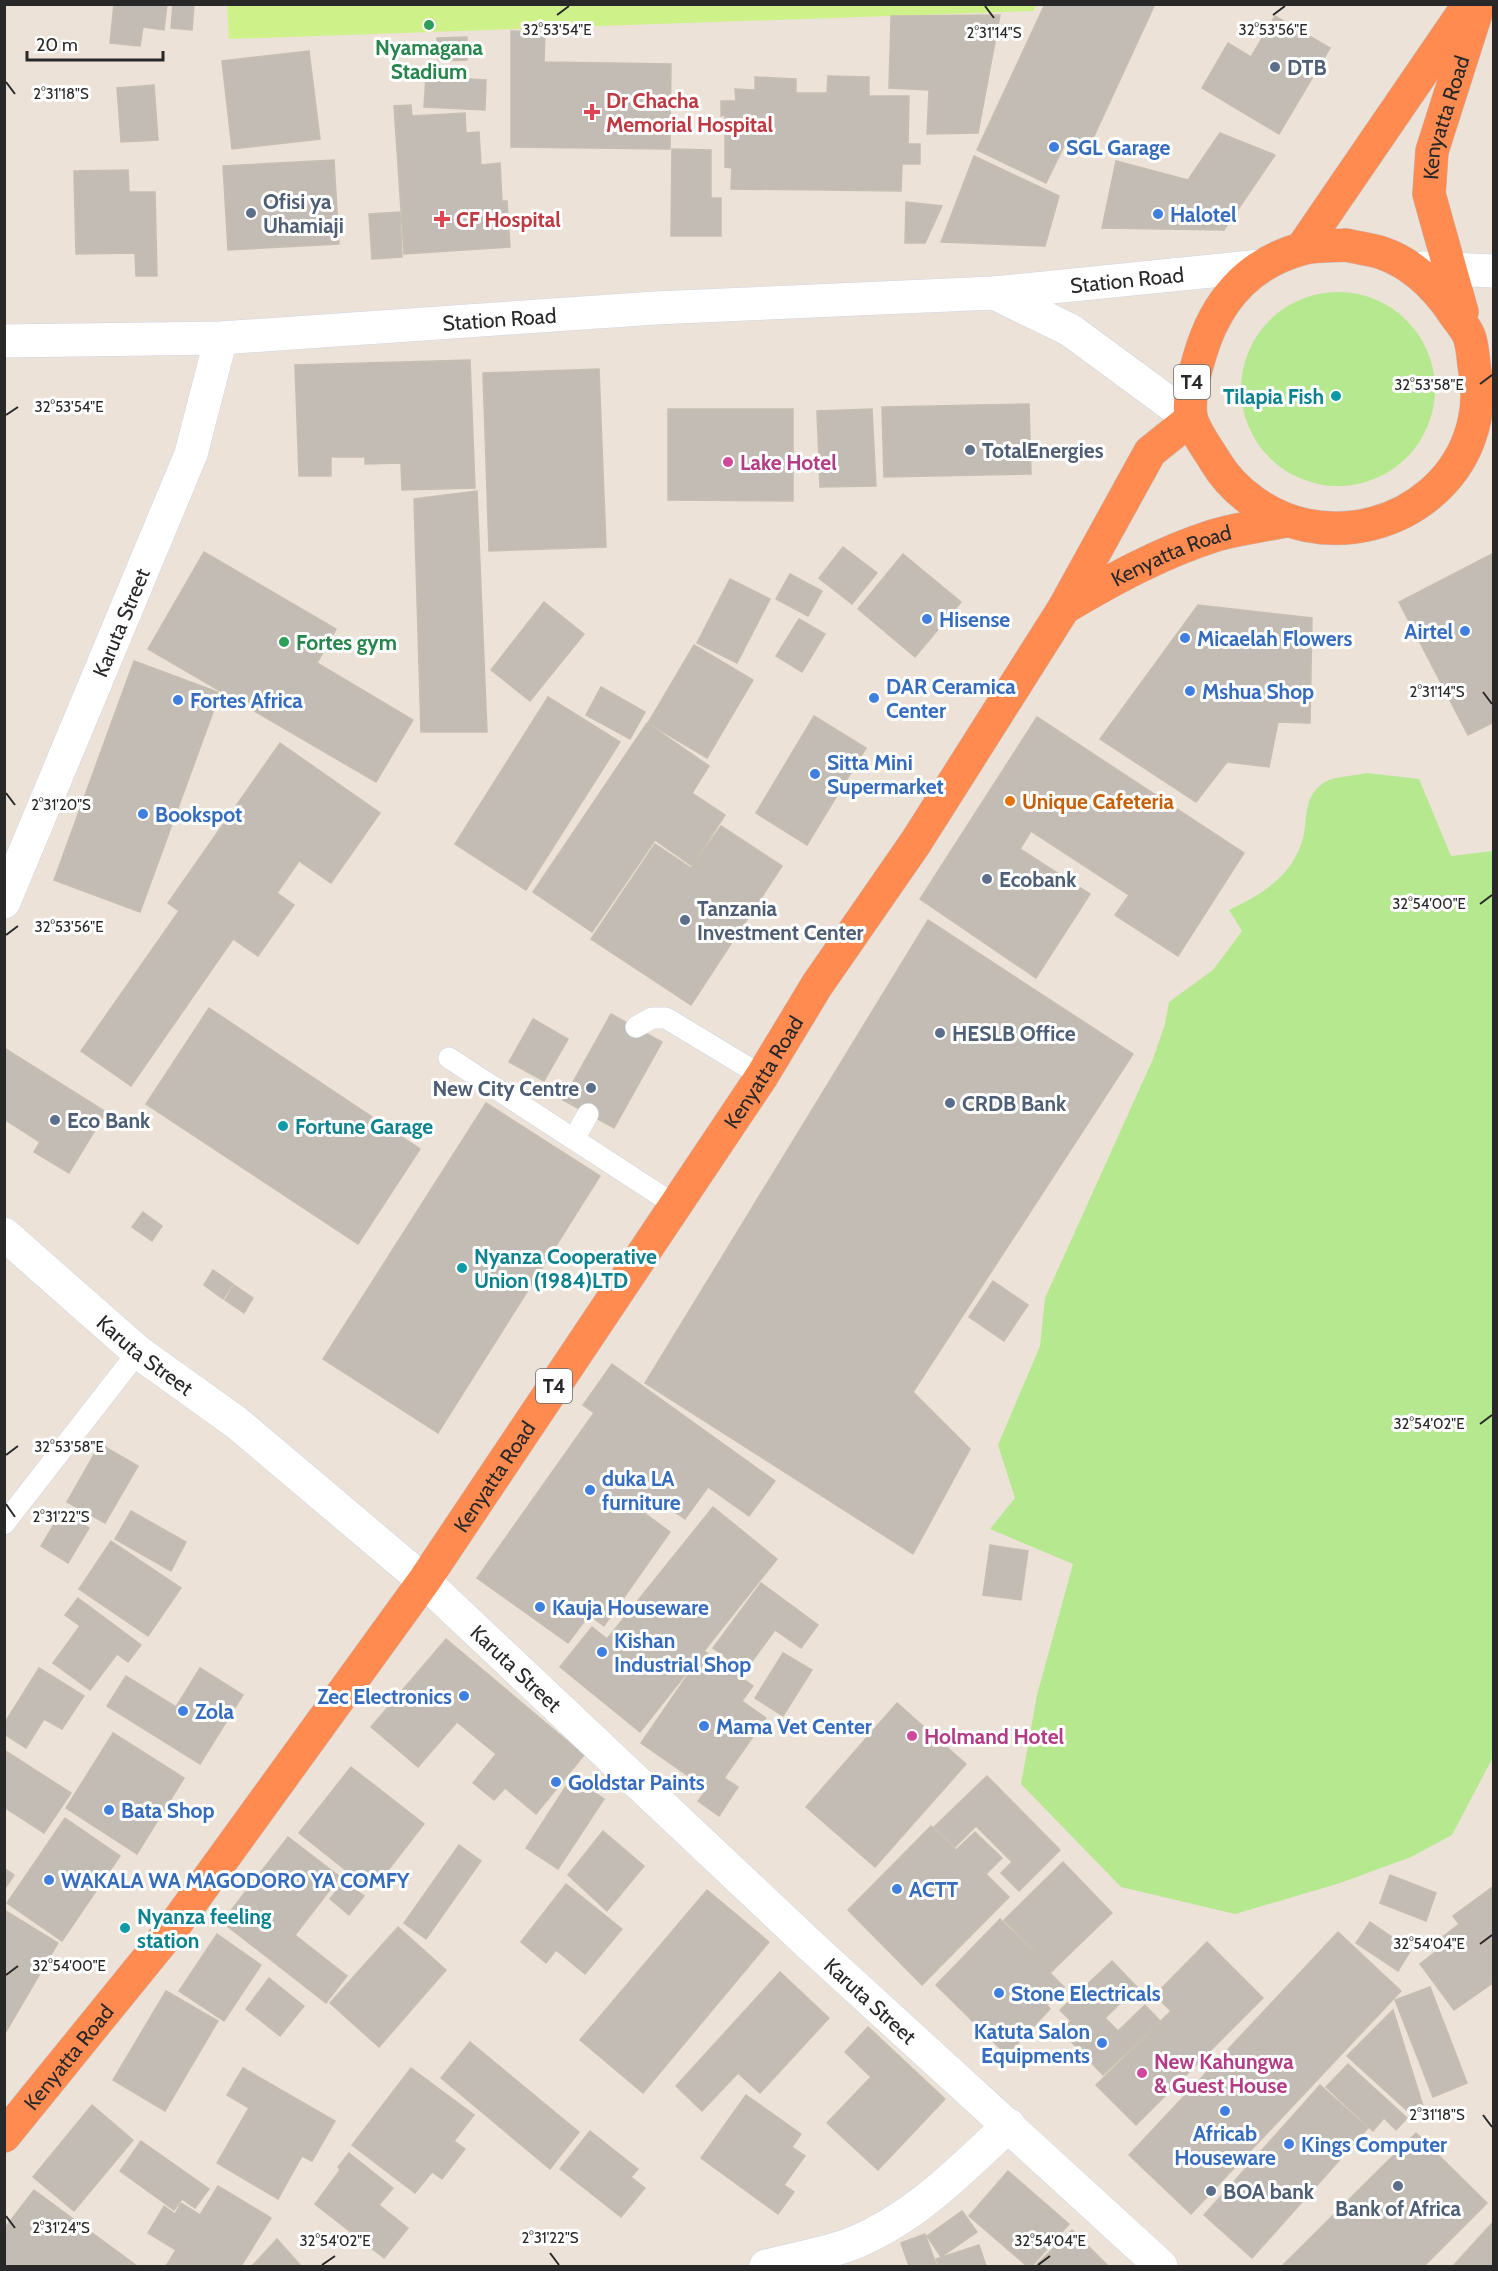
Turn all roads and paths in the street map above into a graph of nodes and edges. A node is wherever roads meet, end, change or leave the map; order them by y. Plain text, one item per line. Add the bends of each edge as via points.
1 (1468, 4) edge
2 (1479, 4) edge
3 (1302, 248) junction
4 (1261, 266) junction
5 (1448, 268) junction
6 (1413, 269) junction
7 (1494, 271) edge
8 (994, 293) junction
9 (1469, 336) junction
10 (221, 338) junction
11 (4, 341) edge
12 (1191, 419) junction
13 (1482, 430) edge
14 (1285, 521) junction
15 (1064, 608) junction
16 (4, 902) edge
17 (636, 1027) dead end
18 (449, 1058) dead end
19 (762, 1076) junction
20 (588, 1114) dead end
21 (574, 1139) junction
22 (675, 1205) junction
23 (4, 1234) edge
24 (138, 1352) junction
25 (4, 1524) edge
26 (424, 1581) junction
27 (1009, 2125) junction
28 (4, 2136) edge
29 (766, 2266) edge
30 (1161, 2266) edge

1 - 3 highway, Kenyatta Road
2 - 5 highway, Kenyatta Road / T4 via 1432,151 1429,194
3 - 4 highway, T4
3 - 6 highway, T4 via 1346,245 1382,253
4 - 8 street, Station Road
4 - 12 highway, T4 via 1227,296 1206,334 1192,380
5 - 6 street
5 - 7 street
5 - 9 highway, Kenyatta Road / T4
6 - 9 highway, T4 via 1439,292
8 - 10 street, Station Road via 655,308
8 - 12 street, Station Road via 1070,330
9 - 13 highway, T4
10 - 11 street, Station Road
10 - 16 street, Karuta Street via 191,454
12 - 14 highway, T4 via 1217,464 1246,497
12 - 15 highway, Kenyatta Road / T4 via 1150,452
13 - 14 highway, T4 via 1448,477 1415,508 1374,525 1340,529
14 - 15 highway, Kenyatta Road / T4 via 1214,536 1165,554
15 - 19 highway, Kenyatta Road / T4 via 916,842 817,985
17 - 19 lane via 652,1018 666,1018
18 - 21 lane
19 - 22 highway, Kenyatta Road / T4
20 - 21 lane
21 - 22 lane
22 - 26 highway, Kenyatta Road / T4
23 - 24 street, Karuta Street
24 - 25 lane
24 - 26 street, Karuta Street via 237,1423
26 - 27 street, Karuta Street via 811,1946
26 - 28 highway, Kenyatta Road / T4 via 172,1929
27 - 29 street via 943,2186 896,2222 850,2244
27 - 30 street, Karuta Street

